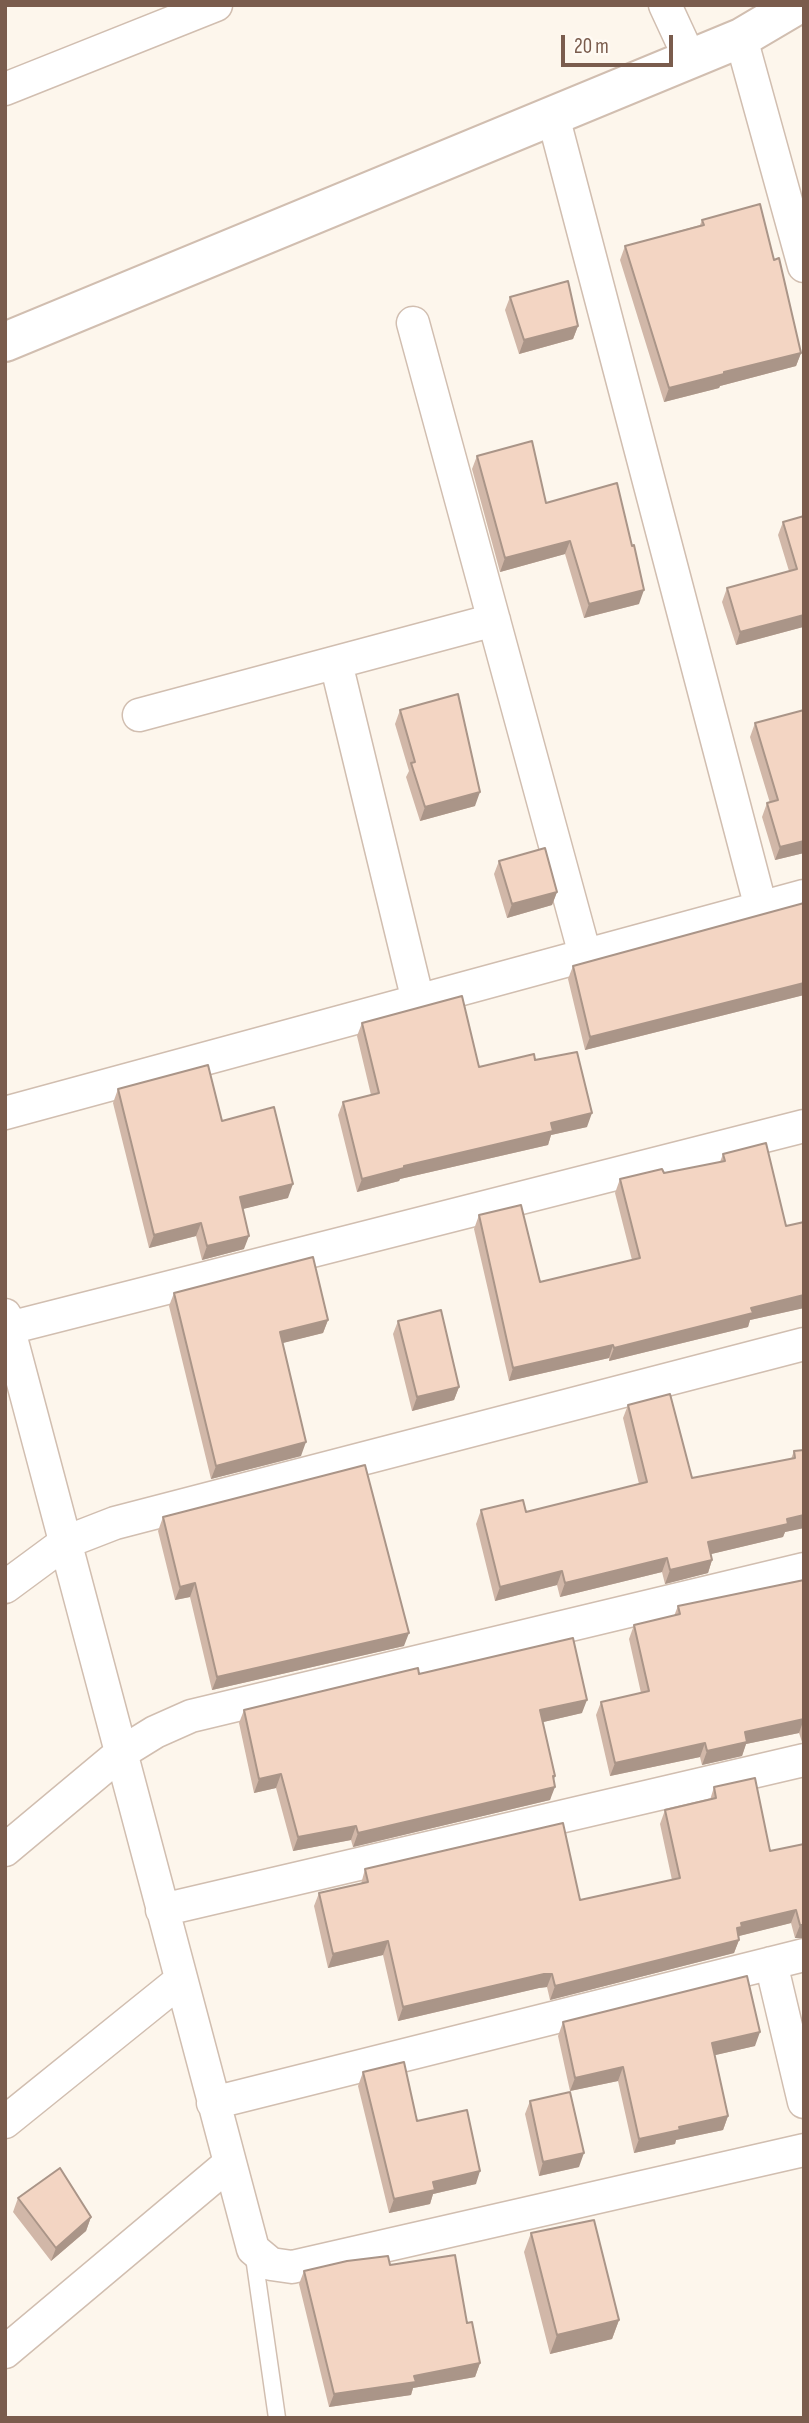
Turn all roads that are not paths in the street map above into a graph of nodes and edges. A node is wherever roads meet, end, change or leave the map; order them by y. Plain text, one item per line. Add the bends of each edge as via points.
1 (216, 5) edge
2 (797, 5) edge
3 (664, 10) edge
4 (741, 38) junction
5 (690, 59) junction
6 (5, 89) edge
7 (553, 116) junction
8 (804, 265) edge
9 (413, 323) dead end
10 (5, 342) edge
11 (494, 620) junction
12 (336, 663) junction
13 (139, 715) dead end
14 (804, 896) edge
15 (761, 908) junction
16 (585, 955) junction
17 (418, 1001) junction
18 (5, 1113) edge
19 (804, 1126) edge
20 (6, 1324) edge
21 (804, 1345) edge
22 (66, 1542) junction
23 (804, 1569) edge
24 (5, 1587) edge
25 (121, 1753) junction
26 (804, 1760) edge
27 (5, 1850) edge
28 (162, 1910) junction
29 (804, 1955) edge
30 (771, 1963) junction
31 (181, 1980) junction
32 (804, 2102) edge
33 (213, 2103) junction
34 (5, 2122) edge
35 (804, 2150) edge
36 (230, 2163) junction
37 (253, 2249) junction
38 (5, 2352) edge
39 (277, 2418) edge

1 - 6 street
2 - 4 street
3 - 5 street
4 - 5 street
4 - 8 street
5 - 7 street
7 - 10 street
7 - 15 street
9 - 11 street
11 - 12 street
11 - 16 street
12 - 13 street
12 - 17 street
14 - 15 street
15 - 16 street
16 - 17 street
17 - 18 street
19 - 20 street
20 - 22 street
21 - 22 street via 115,1523
22 - 24 street
22 - 25 street
23 - 25 street via 191,1716
25 - 27 street
25 - 28 street
26 - 28 street
28 - 31 street
29 - 30 street
30 - 32 street
30 - 33 street
31 - 33 street
31 - 34 street
33 - 36 street
35 - 37 street via 292,2267 271,2264
36 - 37 street
36 - 38 street
37 - 39 lane

